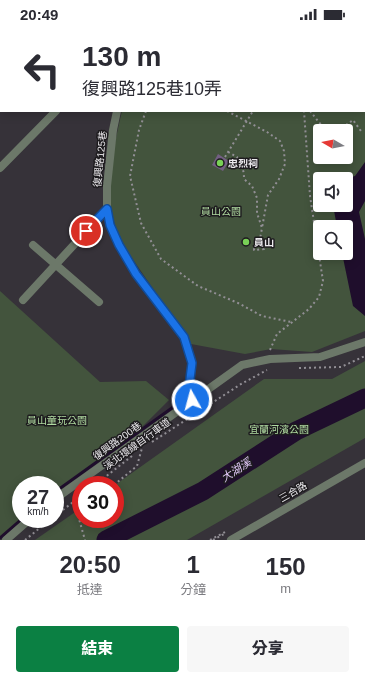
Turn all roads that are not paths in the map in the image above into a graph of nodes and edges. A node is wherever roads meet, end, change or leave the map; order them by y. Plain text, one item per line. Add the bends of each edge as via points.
1 (55, 112) edge
2 (117, 112) edge
3 (0, 168) edge
4 (107, 209) junction
5 (33, 245) dead end
6 (56, 265) junction
7 (23, 300) dead end
8 (99, 302) dead end
9 (365, 342) edge
10 (192, 400) junction
11 (365, 463) edge
12 (64, 492) edge
13 (20, 528) edge
14 (6, 540) edge
15 (231, 540) edge

1 - 3 street
2 - 4 street, 復興路125巷 via 109,156
4 - 6 street
4 - 10 street, 復興路125巷 via 110,225 136,274 184,337 192,363 189,387
5 - 6 street
6 - 7 street
6 - 8 street
9 - 10 street, 復興路200巷 via 320,357 270,358 242,365
10 - 12 street, 復興路200巷
11 - 15 street, 三合路
13 - 14 street

